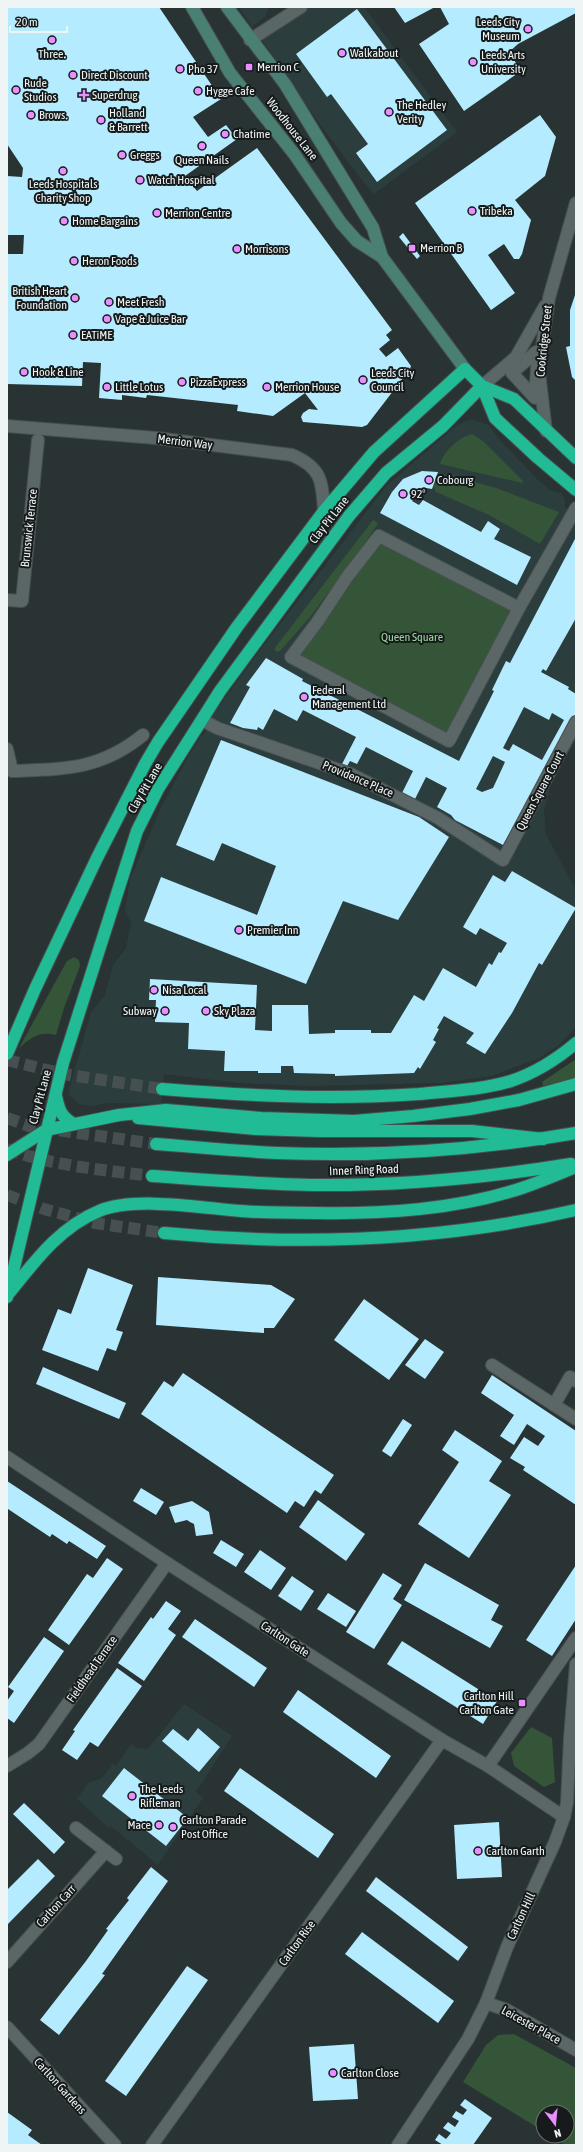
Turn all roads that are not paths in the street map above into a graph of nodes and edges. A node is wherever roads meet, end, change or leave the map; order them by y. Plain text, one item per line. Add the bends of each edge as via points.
1 (192, 7) edge
2 (227, 7) edge
3 (301, 7) edge
4 (250, 40) junction
5 (576, 203) edge
6 (382, 257) junction
7 (549, 298) junction
8 (464, 369) junction
9 (482, 386) junction
10 (7, 426) edge
11 (546, 431) junction
12 (38, 440) dead end
13 (576, 458) edge
14 (576, 490) edge
15 (576, 508) edge
16 (324, 511) junction
17 (7, 600) edge
18 (519, 608) junction
19 (202, 720) junction
20 (576, 722) edge
21 (143, 735) dead end
22 (7, 749) edge
23 (10, 776) edge
24 (503, 860) joint
25 (576, 1043) edge
26 (7, 1054) edge
27 (576, 1084) edge
28 (162, 1089) tunnel mouth
29 (56, 1095) junction
30 (119, 1116) junction
31 (72, 1124) junction
32 (46, 1130) junction
33 (576, 1133) edge
34 (543, 1139) junction
35 (156, 1144) tunnel mouth
36 (7, 1156) edge
37 (576, 1163) edge
38 (576, 1167) edge
39 (152, 1176) tunnel mouth
40 (576, 1210) edge
41 (164, 1233) tunnel mouth
42 (7, 1295) edge
43 (492, 1365) dead end
44 (576, 1380) edge
45 (554, 1405) junction
46 (576, 1419) edge
47 (7, 1457) edge
48 (167, 1563) junction
49 (576, 1638) edge
50 (576, 1664) edge
51 (575, 1703) edge
52 (442, 1740) junction
53 (7, 1766) edge
54 (488, 1766) junction
55 (564, 1817) junction
56 (76, 1828) dead end
57 (106, 1851) junction
58 (116, 1858) dead end
59 (7, 1962) edge
60 (486, 2003) junction
61 (7, 2027) edge
62 (576, 2050) edge
63 (115, 2145) edge
64 (152, 2145) edge
65 (398, 2145) edge

1 - 6 street, Woodhouse Lane via 230,74 295,155 341,223 357,241
2 - 4 street, Woodhouse Lane
3 - 4 street
4 - 6 street, Woodhouse Lane via 285,84 372,228
5 - 7 street, Cookridge Street
6 - 8 street, Woodhouse Lane
7 - 9 street, Cookridge Street via 516,357
7 - 11 street, Cookridge Street via 539,372
8 - 9 highway, Woodhouse Lane
8 - 16 highway, Clay Pit Lane via 374,452
9 - 11 highway, Woodhouse Lane via 514,399
9 - 14 highway, Woodhouse Lane via 495,418
9 - 19 highway, Clay Pit Lane via 443,426 374,486 317,558 220,691
10 - 16 street, Merrion Way via 156,438 292,455 304,460 320,477
11 - 13 highway, Woodhouse Lane
12 - 17 street, Brunswick Terrace via 22,601
15 - 18 street
16 - 26 highway, Clay Pit Lane via 237,627 145,764 97,858
18 - 18 street via 449,741 291,657 379,536
19 - 24 street, Providence Place via 214,727 351,774 438,818
19 - 29 highway, Clay Pit Lane via 158,789 137,831 65,1056
20 - 24 street, Queen Square Court
21 - 23 street via 130,746 100,762
22 - 23 street
25 - 28 highway via 555,1060 512,1081 462,1090 361,1098 264,1097
27 - 30 highway via 519,1100 470,1109 354,1121 261,1118 166,1110
29 - 31 highway via 58,1110 62,1117
29 - 32 highway, Clay Pit Lane
30 - 31 highway
30 - 34 highway via 256,1129 472,1131
31 - 32 highway
32 - 36 highway
32 - 42 highway, Clay Pit Lane
33 - 34 highway, Inner Ring Road
34 - 35 highway, Inner Ring Road via 398,1153 277,1153
37 - 39 highway, Inner Ring Road via 515,1173 335,1185
38 - 42 highway via 521,1188 458,1204 390,1212 308,1213 128,1204 99,1211 56,1239
40 - 41 highway via 512,1222 390,1238 258,1240
43 - 45 street
44 - 45 street via 570,1377
45 - 46 street
47 - 48 street, Carlton Gate
48 - 52 street, Carlton Gate
48 - 53 street, Fieldhead Terrace via 39,1744
49 - 54 street
50 - 51 street, Carlton Hill
51 - 55 street, Carlton Hill
52 - 54 street, Carlton Gate
52 - 64 street, Carlton Rise
54 - 55 street, Carlton Gate
55 - 60 street, Carlton Hill via 507,1946
56 - 57 street
57 - 58 street
57 - 59 street, Carlton Carr
60 - 62 street, Leicester Place via 507,2010
60 - 65 street, Carlton Hill via 468,2039
61 - 63 street, Carlton Gardens

